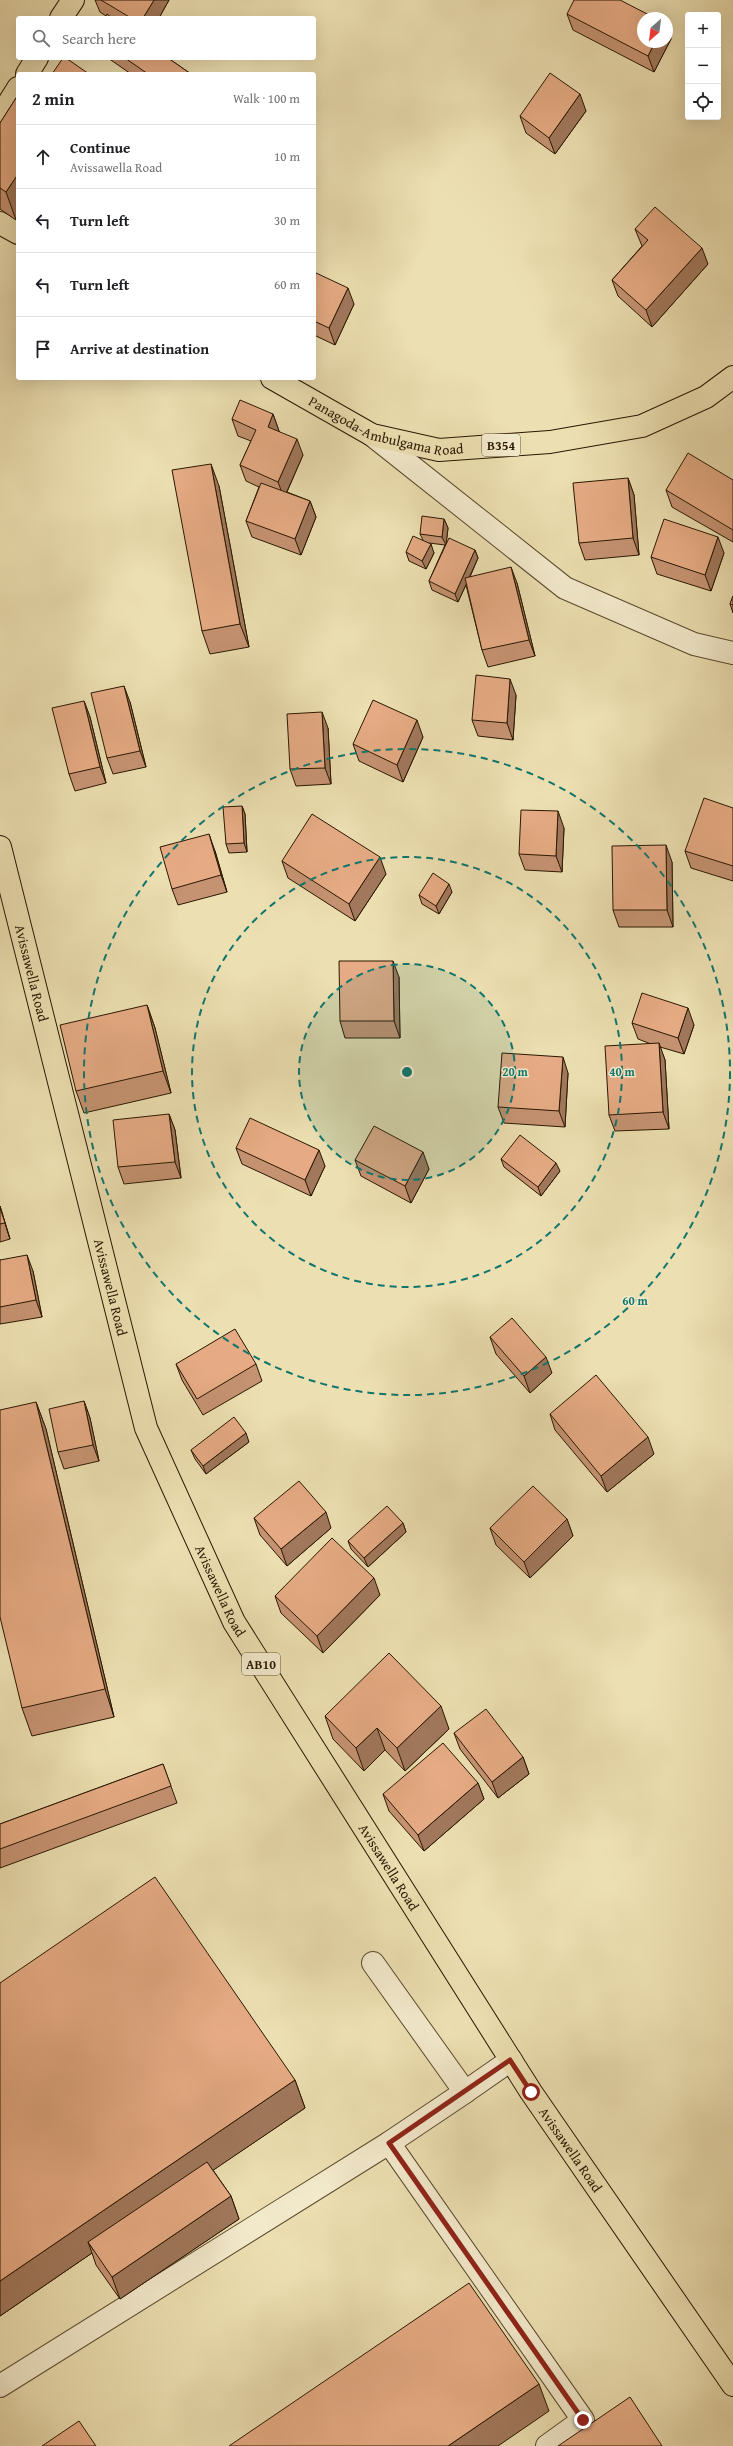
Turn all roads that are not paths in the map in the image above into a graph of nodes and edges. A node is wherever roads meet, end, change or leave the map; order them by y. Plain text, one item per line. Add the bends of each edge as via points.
1 (72, 0) edge
2 (62, 16) edge
3 (35, 60) edge
4 (28, 72) edge
5 (16, 91) edge
6 (0, 117) edge
7 (0, 223) edge
8 (16, 232) edge
9 (733, 377) edge
10 (276, 380) edge
11 (372, 435) junction
12 (733, 652) edge
13 (0, 847) edge
14 (373, 1963) dead end
15 (510, 2060) junction
16 (466, 2092) junction
17 (389, 2143) junction
18 (733, 2385) edge
19 (0, 2386) edge
20 (547, 2446) edge

1 - 2 main road
3 - 4 main road
5 - 6 main road
7 - 8 main road
9 - 11 main road, Panagoda-Ambulgama Road / B354 via 706,397 642,426 550,442 439,450
10 - 11 main road, Panagoda-Ambulgama Road / B354
11 - 12 street via 565,588 694,644
13 - 15 main road, Avissawella Road / AB10 via 146,1428 234,1622
14 - 16 street
15 - 16 street
15 - 18 main road, Avissawella Road / AB10
16 - 17 street
17 - 19 street
17 - 20 street via 583,2420

